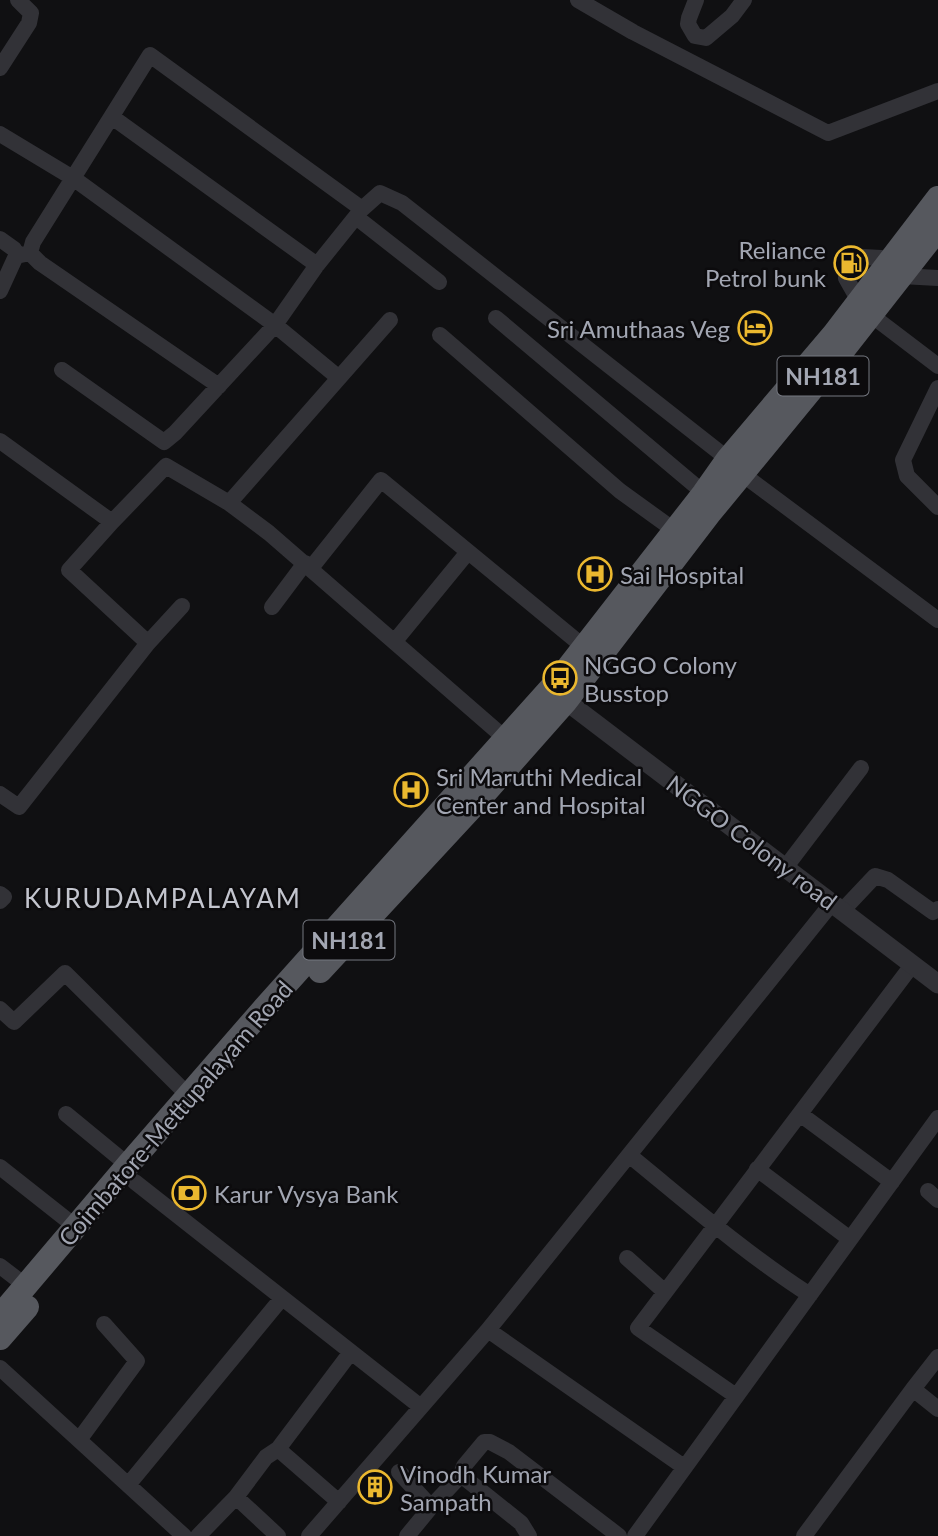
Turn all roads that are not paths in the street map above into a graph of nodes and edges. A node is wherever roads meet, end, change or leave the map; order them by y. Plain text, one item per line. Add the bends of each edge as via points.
1 (18, 0) edge
2 (578, 0) edge
3 (696, 0) edge
4 (744, 0) edge
5 (695, 36) junction
6 (678, 55) junction
7 (0, 68) edge
8 (938, 91) edge
9 (112, 117) junction
10 (0, 134) edge
11 (73, 178) junction
12 (938, 198) edge
13 (359, 213) junction
14 (938, 229) edge
15 (0, 239) edge
16 (23, 254) junction
17 (317, 265) junction
18 (895, 269) junction
19 (938, 278) edge
20 (439, 282) dead end
21 (0, 291) edge
22 (865, 308) junction
23 (496, 318) dead end
24 (390, 320) dead end
25 (275, 325) junction
26 (440, 335) dead end
27 (938, 366) edge
28 (62, 370) dead end
29 (339, 378) junction
30 (219, 386) junction
31 (938, 388) edge
32 (0, 441) edge
33 (735, 466) junction
34 (704, 493) junction
35 (229, 503) junction
36 (938, 507) edge
37 (112, 522) junction
38 (674, 530) junction
39 (468, 552) junction
40 (308, 565) junction
41 (182, 606) dead end
42 (272, 607) dead end
43 (938, 620) edge
44 (395, 641) junction
45 (148, 643) junction
46 (584, 647) junction
47 (558, 695) junction
48 (506, 738) junction
49 (861, 768) dead end
50 (0, 794) edge
51 (785, 868) junction
52 (0, 894) edge
53 (0, 901) edge
54 (837, 907) junction
55 (938, 909) edge
56 (912, 964) junction
57 (938, 984) edge
58 (0, 1009) edge
59 (188, 1096) junction
60 (66, 1114) dead end
61 (800, 1114) junction
62 (938, 1118) edge
63 (629, 1155) junction
64 (0, 1167) edge
65 (757, 1170) junction
66 (131, 1174) junction
67 (892, 1182) junction
68 (715, 1226) junction
69 (76, 1227) junction
70 (850, 1240) junction
71 (627, 1258) dead end
72 (0, 1266) edge
73 (26, 1286) junction
74 (665, 1292) junction
75 (810, 1295) junction
76 (282, 1298) junction
77 (0, 1316) edge
78 (104, 1324) dead end
79 (488, 1330) junction
80 (0, 1338) edge
81 (351, 1352) junction
82 (938, 1357) edge
83 (0, 1368) edge
84 (913, 1389) junction
85 (736, 1396) junction
86 (421, 1407) junction
87 (938, 1409) edge
88 (79, 1440) junction
89 (278, 1449) junction
90 (684, 1467) junction
91 (399, 1472) dead end
92 (461, 1475) junction
93 (128, 1485) junction
94 (236, 1497) junction
95 (339, 1502) junction
96 (431, 1507) junction
97 (184, 1536) edge
98 (198, 1536) edge
99 (278, 1536) edge
100 (309, 1536) edge
101 (407, 1536) edge
102 (529, 1536) edge
103 (619, 1536) edge
104 (635, 1536) edge
105 (804, 1536) edge

1 - 7 street via 31,13 29,23
2 - 6 street
3 - 5 street via 688,18
4 - 5 street via 706,38
5 - 6 street
6 - 8 street via 828,133
9 - 11 street
9 - 13 street via 150,55
9 - 17 street
10 - 11 street
11 - 16 street
11 - 25 street
12 - 18 highway, NH181
13 - 17 street
13 - 20 street
13 - 33 street via 380,192 402,203
14 - 18 highway, NH181
15 - 16 street
16 - 21 street
16 - 30 street
17 - 25 street
18 - 19 street
18 - 22 highway, NH181
18 - 22 street via 881,258 863,257 846,278
22 - 27 street
22 - 33 highway, NH181 via 825,373
23 - 34 street
24 - 29 street
25 - 29 street
25 - 30 street
26 - 38 street via 620,491
28 - 30 street via 164,442
29 - 35 street
31 - 36 street via 902,460 907,476
32 - 37 street
33 - 34 highway, Coimbatore-Mettupalayam Road / NH181
33 - 43 street
33 - 47 highway, NH181
34 - 38 highway, Coimbatore-Mettupalayam Road / NH181
35 - 37 street via 166,466
35 - 40 street
37 - 45 street via 69,569
38 - 46 highway, Coimbatore-Mettupalayam Road / NH181
39 - 40 street via 381,480
39 - 44 street
39 - 46 street
40 - 42 street
40 - 44 street
41 - 45 street
44 - 48 street
45 - 50 street via 19,807
46 - 47 highway, Coimbatore-Mettupalayam Road / NH181
47 - 48 highway, Coimbatore-Mettupalayam Road / NH181
47 - 51 street, NGGO Colony road
47 - 66 highway, NH181 via 474,805
48 - 59 highway, Coimbatore-Mettupalayam Road / NH181
49 - 51 street
51 - 54 street, NGGO Colony road
52 - 53 street via 4,897
54 - 55 street via 875,876 933,912
54 - 56 street, NGGO Colony road
54 - 63 street
56 - 57 street, NGGO Colony road
56 - 61 street
58 - 59 street via 15,1022 65,973
59 - 66 highway, Coimbatore-Mettupalayam Road / NH181
60 - 66 street
61 - 65 street
61 - 67 street
62 - 67 street
63 - 68 street
63 - 79 street
64 - 69 street
65 - 68 street
65 - 70 street
66 - 69 highway, Coimbatore-Mettupalayam Road / NH181
66 - 76 street
66 - 80 highway, NH181
67 - 70 street
68 - 74 street
68 - 75 street
69 - 73 highway, Coimbatore-Mettupalayam Road / NH181
70 - 75 street
71 - 74 street
72 - 73 street
73 - 77 highway, Coimbatore-Mettupalayam Road / NH181
74 - 85 street via 638,1328
75 - 85 street
76 - 81 street
76 - 93 street
78 - 88 street via 137,1361
79 - 86 street
79 - 90 street
81 - 86 street
81 - 89 street
82 - 84 street
83 - 88 street
84 - 87 street
84 - 105 street
85 - 90 street
86 - 95 street
88 - 93 street
89 - 94 street via 266,1457
89 - 95 street
90 - 104 street
91 - 96 street
92 - 96 street
92 - 102 street via 521,1523
92 - 103 street via 470,1457 490,1442
93 - 97 street
94 - 98 street
94 - 99 street
95 - 100 street
96 - 101 street

